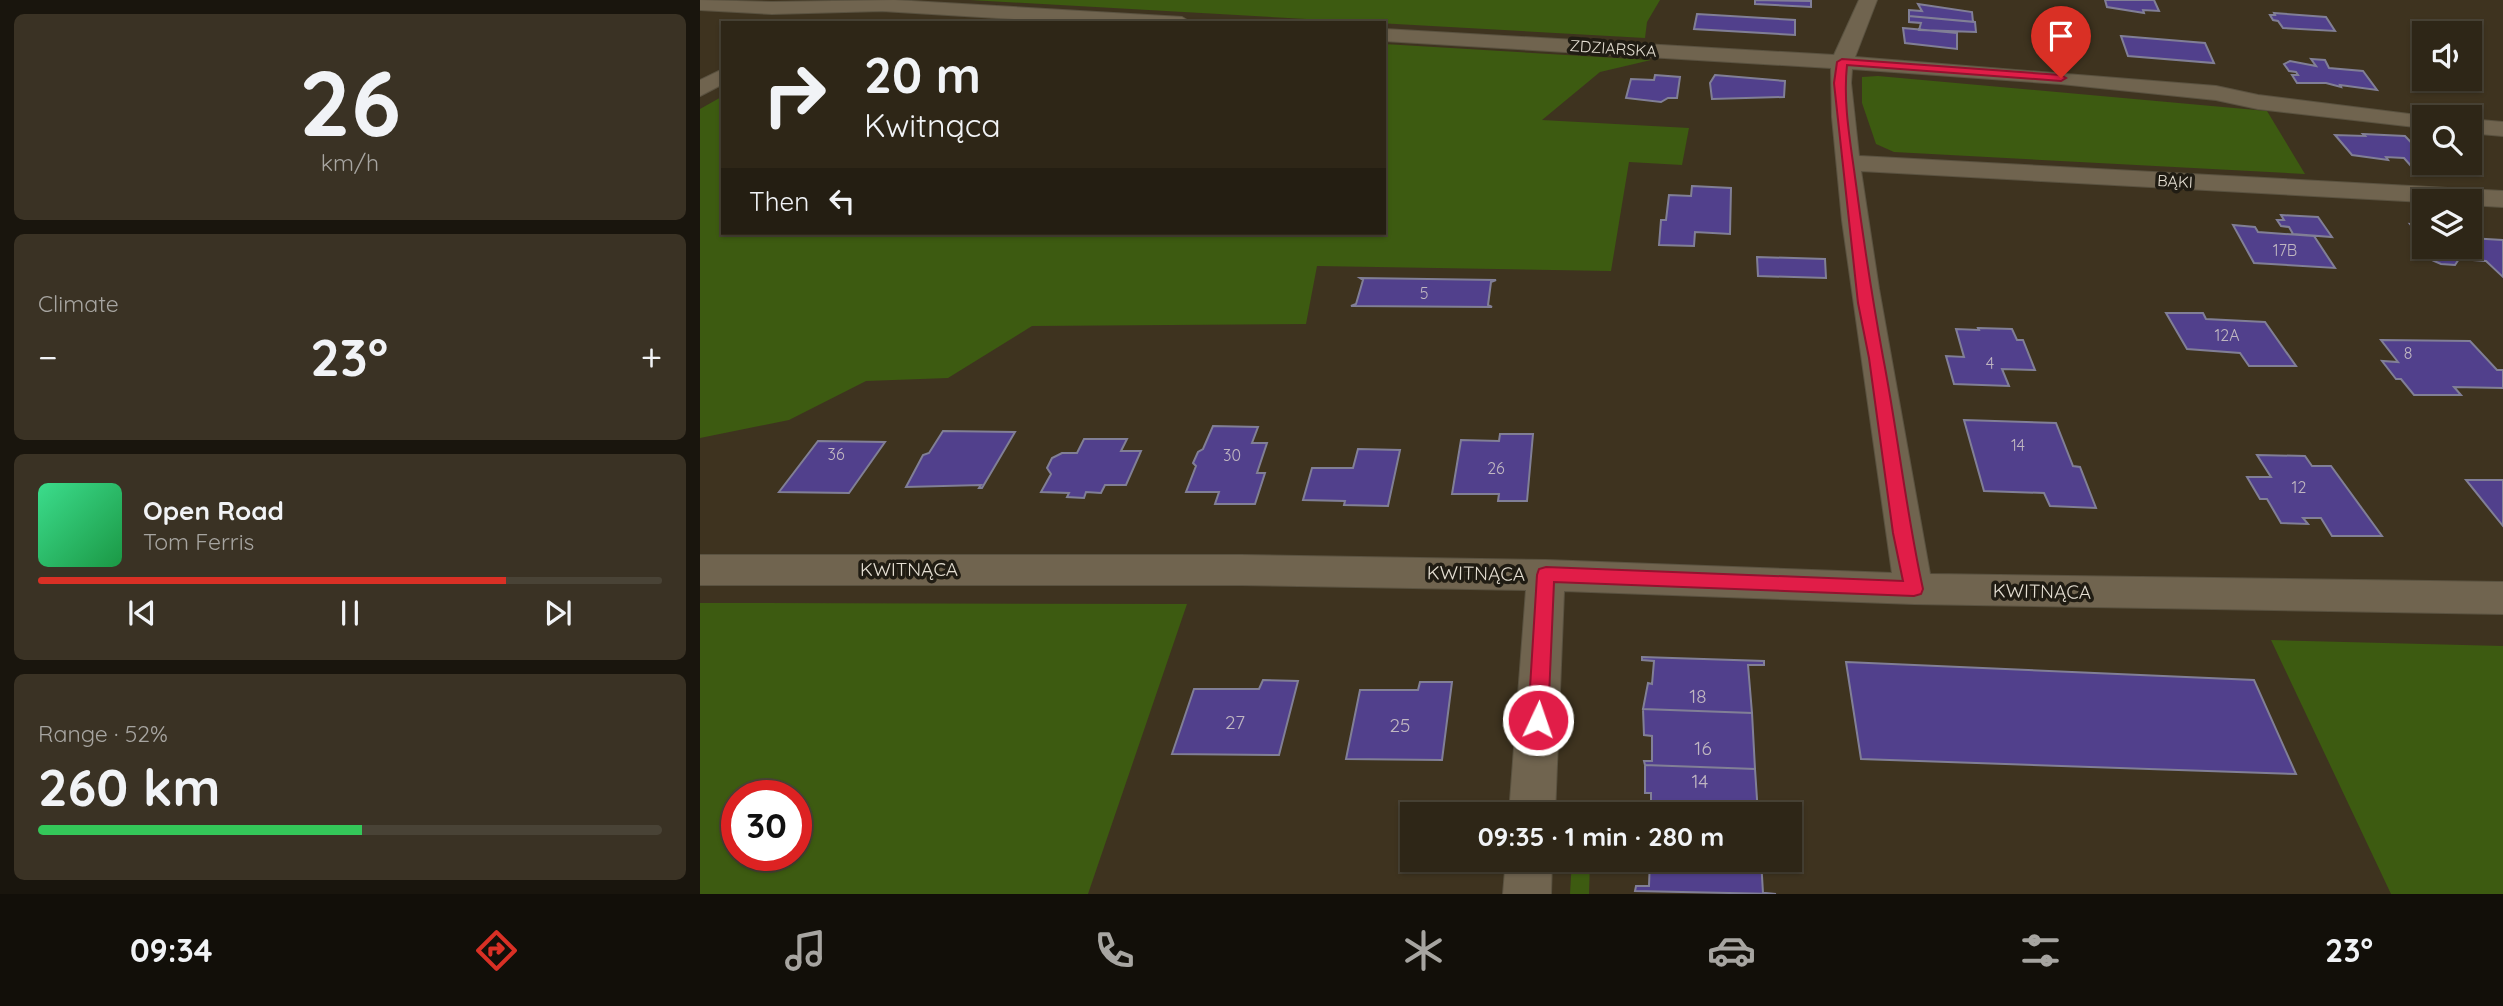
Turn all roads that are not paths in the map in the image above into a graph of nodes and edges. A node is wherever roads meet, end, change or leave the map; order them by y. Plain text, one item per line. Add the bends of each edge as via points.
1 (1868, 0) edge
2 (832, 3) edge
3 (700, 4) edge
4 (808, 21) edge
5 (1149, 21) edge
6 (1386, 35) edge
7 (1842, 62) junction
8 (721, 76) edge
9 (700, 89) edge
10 (2412, 120) edge
11 (2482, 127) edge
12 (2503, 129) edge
13 (1847, 163) junction
14 (2503, 199) edge
15 (700, 570) edge
16 (1546, 575) junction
17 (1914, 589) junction
18 (2503, 598) edge
19 (1533, 802) edge
20 (1528, 872) edge
21 (1527, 894) edge

1 - 7 street
2 - 3 street via 760,8
2 - 4 street
2 - 5 street
6 - 7 street, ZDZIARSKA
7 - 10 street via 2216,93
7 - 13 street
8 - 9 street
11 - 12 street
13 - 14 street, BĄKI
13 - 17 street via 1865,303
15 - 16 street, KWITNĄCA
16 - 17 street, KWITNĄCA
16 - 19 street
17 - 18 street, KWITNĄCA
20 - 21 street

